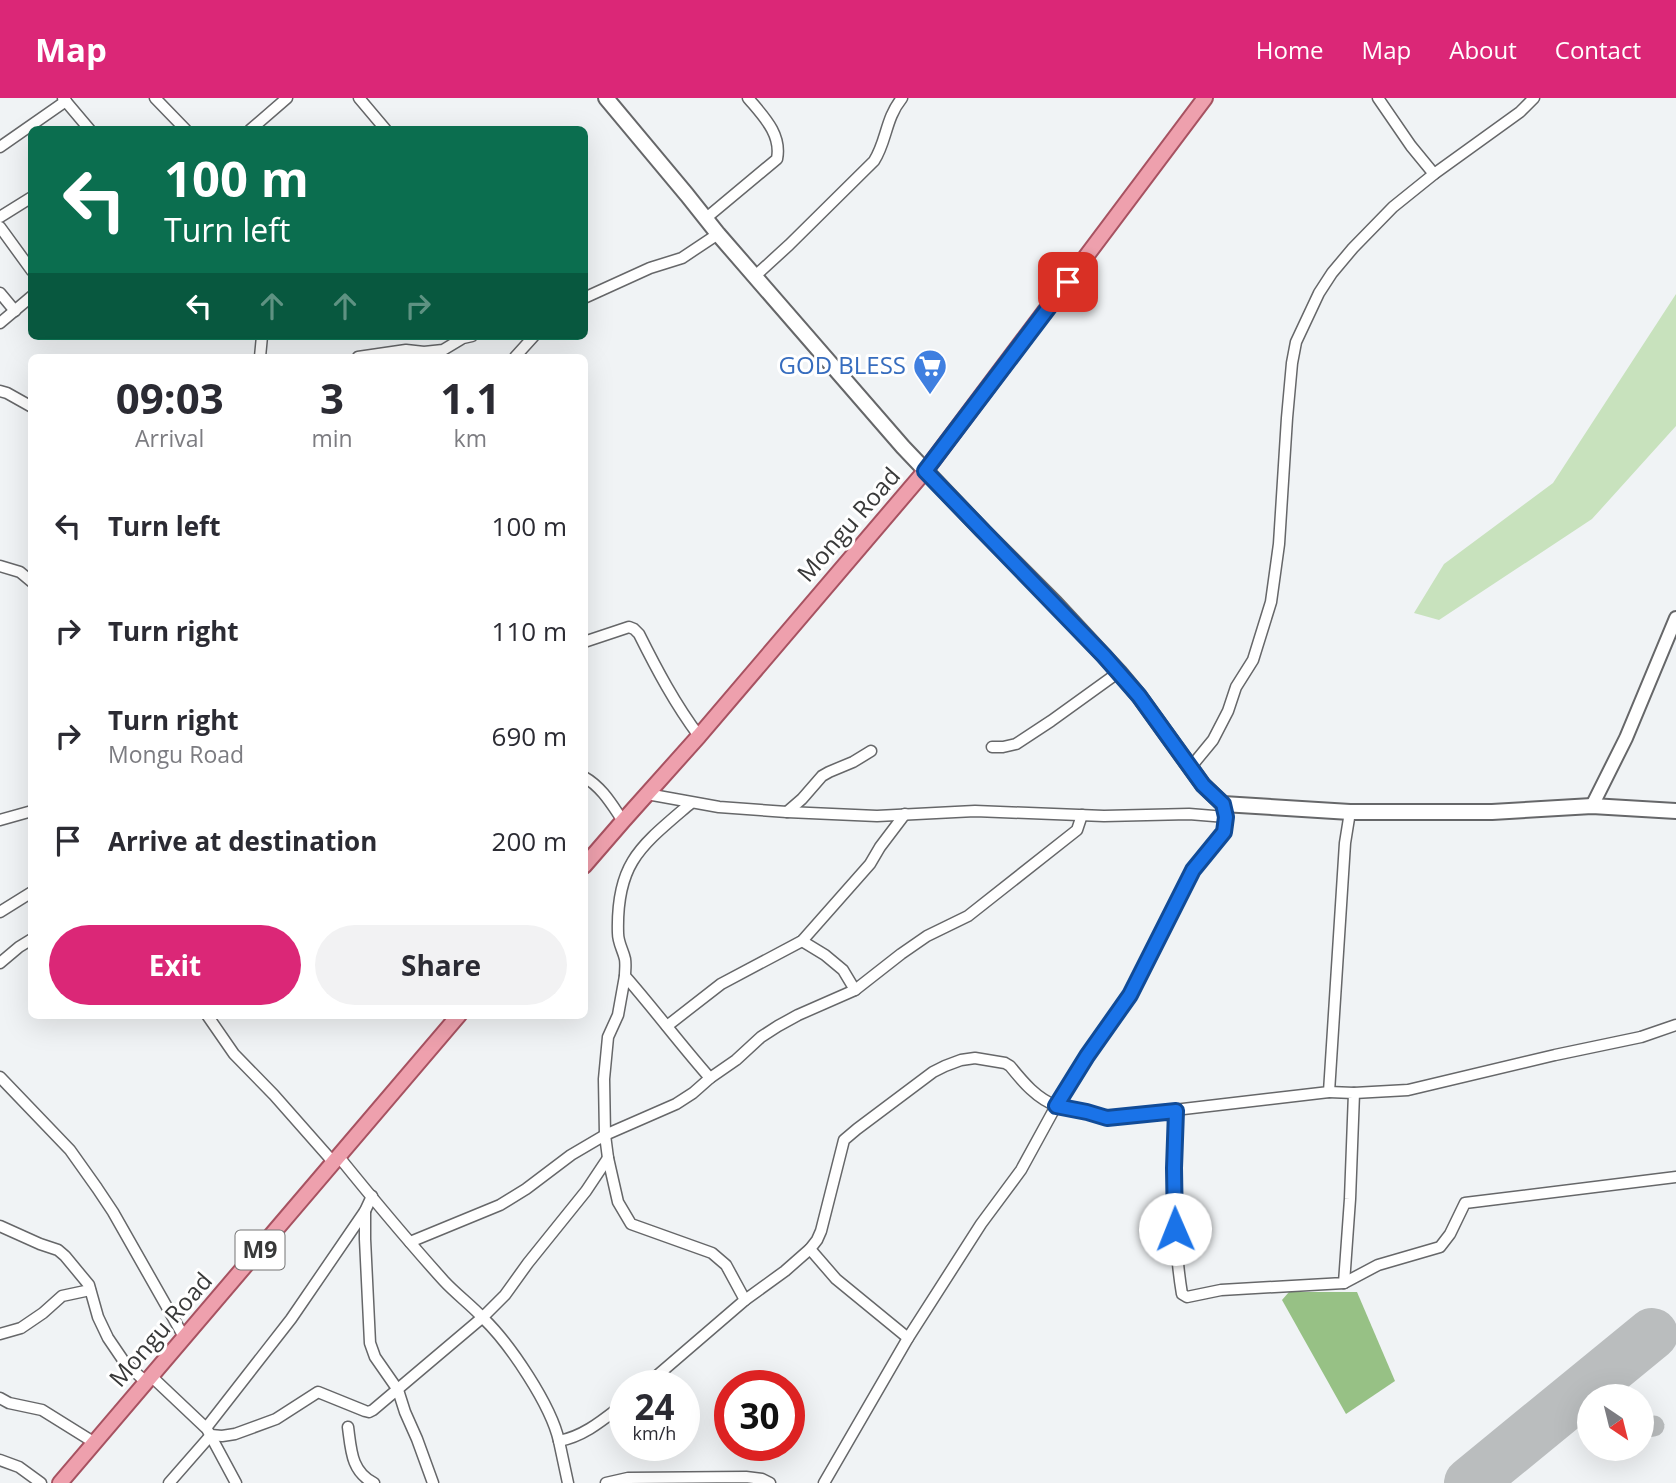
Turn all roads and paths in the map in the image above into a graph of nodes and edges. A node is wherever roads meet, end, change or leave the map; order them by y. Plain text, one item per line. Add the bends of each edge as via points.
1 (155, 98) edge
2 (287, 98) edge
3 (359, 98) edge
4 (606, 98) edge
5 (748, 98) edge
6 (902, 98) edge
7 (1378, 98) edge
8 (1534, 98) edge
9 (65, 99) edge
10 (1201, 100) edge
11 (28, 126) edge
12 (28, 126) edge
13 (87, 126) edge
14 (182, 126) edge
15 (255, 126) edge
16 (383, 126) edge
17 (0, 147) edge
18 (1434, 174) junction
19 (28, 199) edge
20 (0, 216) edge
21 (705, 219) junction
22 (0, 227) edge
23 (718, 234) junction
24 (28, 266) edge
25 (754, 277) junction
26 (0, 293) edge
27 (588, 296) edge
28 (28, 300) edge
29 (15, 311) junction
30 (0, 323) edge
31 (460, 340) edge
32 (530, 340) edge
33 (379, 354) edge
34 (518, 354) edge
35 (0, 391) edge
36 (28, 405) edge
37 (925, 471) junction
38 (0, 566) edge
39 (28, 579) edge
40 (1676, 618) edge
41 (588, 641) edge
42 (1119, 672) junction
43 (699, 736) junction
44 (992, 747) dead end
45 (871, 751) dead end
46 (1190, 768) junction
47 (588, 780) edge
48 (647, 794) junction
49 (691, 803) junction
50 (1592, 806) junction
51 (1225, 811) junction
52 (1676, 811) edge
53 (28, 812) edge
54 (787, 812) junction
55 (1350, 812) junction
56 (905, 814) junction
57 (1082, 815) junction
58 (0, 820) edge
59 (623, 821) junction
60 (588, 861) edge
61 (28, 894) edge
62 (0, 912) edge
63 (28, 941) edge
64 (802, 941) junction
65 (0, 963) edge
66 (625, 976) junction
67 (855, 990) junction
68 (210, 1019) edge
69 (456, 1019) edge
70 (667, 1026) junction
71 (1676, 1026) edge
72 (0, 1077) edge
73 (710, 1078) junction
74 (1329, 1092) junction
75 (1354, 1093) junction
76 (1056, 1106) junction
77 (1176, 1111) junction
78 (606, 1135) junction
79 (608, 1158) junction
80 (337, 1160) junction
81 (1676, 1177) edge
82 (372, 1196) junction
83 (365, 1211) junction
84 (0, 1226) edge
85 (410, 1242) junction
86 (810, 1249) junction
87 (1344, 1283) junction
88 (90, 1290) junction
89 (745, 1300) junction
90 (483, 1317) junction
91 (0, 1334) edge
92 (184, 1337) junction
93 (908, 1338) junction
94 (664, 1370) edge
95 (149, 1379) junction
96 (398, 1390) junction
97 (0, 1398) edge
98 (609, 1414) edge
99 (348, 1427) dead end
100 (208, 1431) junction
101 (559, 1441) junction
102 (95, 1443) junction
103 (0, 1460) edge
104 (41, 1483) edge
105 (60, 1483) edge
106 (169, 1483) edge
107 (236, 1483) edge
108 (373, 1483) edge
109 (432, 1483) edge
110 (568, 1483) edge
111 (606, 1483) edge
112 (770, 1483) edge
113 (824, 1483) edge

1 - 14 street
2 - 15 street
3 - 16 street
4 - 21 main road
5 - 21 street via 774,133 777,159
6 - 25 street via 874,162
7 - 18 street
8 - 18 street
9 - 11 street
9 - 13 street
10 - 37 main road, Mongu Road
12 - 17 street
18 - 46 street via 1393,206 1332,272 1296,342 1270,602 1253,660 1213,740
19 - 20 street
21 - 23 main road
22 - 24 street
23 - 25 main road
23 - 27 street via 682,258
25 - 37 main road
26 - 29 street
28 - 29 street
29 - 30 street
31 - 33 street via 443,350
32 - 34 street
35 - 36 street
37 - 42 main road
37 - 43 main road, Mongu Road
38 - 39 street
40 - 50 street
41 - 43 street via 634,629
42 - 44 street via 1016,744
42 - 46 main road
43 - 48 main road, Mongu Road
45 - 54 street via 822,776
46 - 51 main road
47 - 59 street
48 - 49 street
48 - 59 main road, Mongu Road
49 - 54 street
49 - 66 street via 645,843 625,873 618,933
50 - 52 main road
50 - 55 main road via 1492,812
51 - 55 main road
51 - 57 street
51 - 76 street via 1224,832 1193,870 1130,995
53 - 58 street
54 - 56 street
55 - 74 street
56 - 57 street
56 - 64 street via 870,864
57 - 67 street via 1077,830 987,902 927,936
59 - 60 main road, Mongu Road
61 - 62 street
63 - 65 street
64 - 67 street via 843,970
64 - 70 street via 721,984
66 - 70 street
66 - 78 street via 618,1015 608,1037
67 - 73 street via 778,1026
68 - 80 street via 234,1054
69 - 80 main road, Mongu Road / M9
70 - 73 street
71 - 75 street via 1408,1090
72 - 92 street via 70,1150 97,1188
73 - 78 street via 676,1104
74 - 75 street
74 - 77 street
75 - 87 street
76 - 77 street via 1107,1118
76 - 86 street via 1034,1093 1005,1063 975,1058 933,1072 844,1140 821,1231
76 - 93 street via 1021,1170
77 - 87 street via 1174,1215 1182,1294
78 - 79 street
78 - 85 street via 500,1205
79 - 89 street via 618,1202 631,1224 712,1253 726,1265
79 - 90 street via 505,1295
80 - 82 street
80 - 92 main road, Mongu Road / M9
81 - 87 street via 1465,1203 1440,1247 1378,1265
82 - 83 street
82 - 85 street
83 - 96 street via 370,1343
83 - 100 street
84 - 88 street via 58,1250
85 - 90 street
86 - 89 street
86 - 93 street via 836,1279
88 - 91 street via 67,1294 21,1328
88 - 95 street via 108,1338 125,1363
89 - 94 street
90 - 96 street
90 - 101 street via 523,1369 550,1414
92 - 95 main road, Mongu Road / M9
93 - 113 street
95 - 100 street
95 - 102 main road, Mongu Road / M9
96 - 100 street via 369,1412 318,1392 276,1419 234,1434
96 - 109 street
97 - 102 street via 42,1410
98 - 101 street via 581,1434
99 - 108 street via 355,1464
100 - 106 street
100 - 107 street
101 - 110 street
102 - 105 main road, Mongu Road / M9
103 - 104 street
111 - 112 street via 628,1478 746,1476

